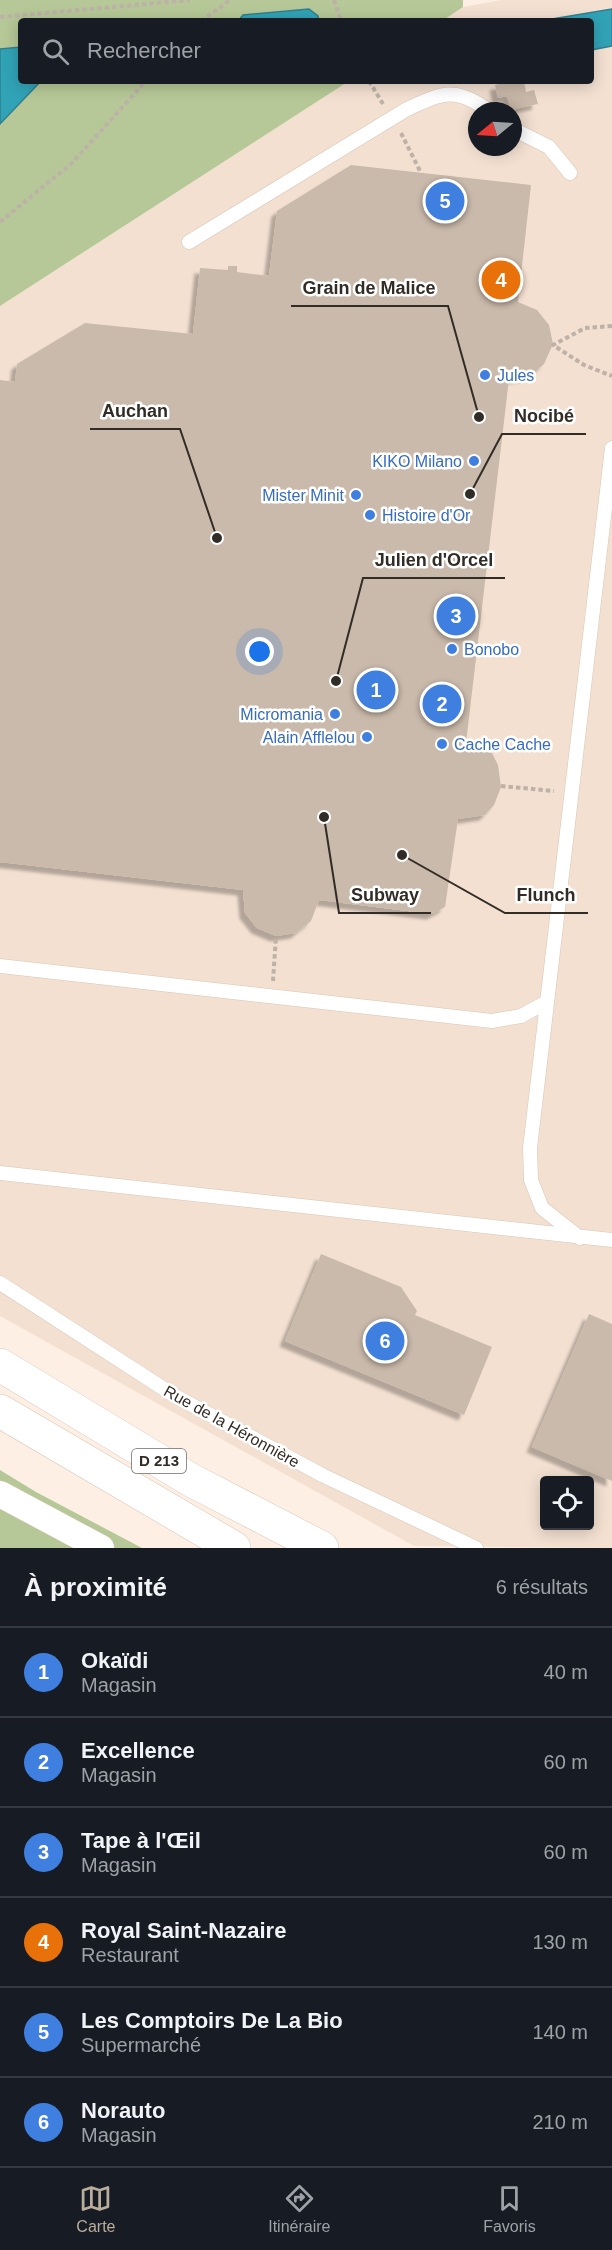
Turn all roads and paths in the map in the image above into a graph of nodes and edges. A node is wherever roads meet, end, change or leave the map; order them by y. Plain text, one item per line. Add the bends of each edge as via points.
1 (190, 0) edge
2 (230, 0) edge
3 (334, 0) edge
4 (0, 16) edge
5 (205, 18) edge
6 (340, 18) edge
7 (143, 84) edge
8 (474, 102) edge
9 (522, 134) edge
10 (570, 173) dead end
11 (0, 222) edge
12 (189, 242) dead end
13 (612, 326) edge
14 (612, 376) edge
15 (612, 448) edge
16 (501, 786) dead end
17 (571, 792) junction
18 (276, 936) dead end
19 (0, 966) edge
20 (273, 997) junction
21 (545, 1004) junction
22 (0, 1173) edge
23 (580, 1238) junction
24 (612, 1240) edge
25 (0, 1283) edge
26 (0, 1365) edge
27 (6, 1417) edge
28 (0, 1494) edge
29 (101, 1548) edge
30 (234, 1548) edge
31 (322, 1548) edge
32 (476, 1548) edge

1 - 4 path
2 - 5 path
3 - 6 path
7 - 11 path via 72,163
8 - 12 lane via 458,93 432,98 407,109
9 - 10 lane via 549,147
13 - 14 path via 585,328 553,345 584,365
15 - 17 lane
16 - 17 path
17 - 21 lane
18 - 20 path
19 - 20 lane
20 - 21 lane via 492,1021 521,1016
21 - 23 lane via 530,1148 531,1180 542,1208
22 - 23 lane
23 - 24 lane
25 - 32 lane, Rue de la Héronnière via 175,1396 324,1476
26 - 31 highway, D 213 via 181,1474
27 - 30 highway, D 213
28 - 29 street

